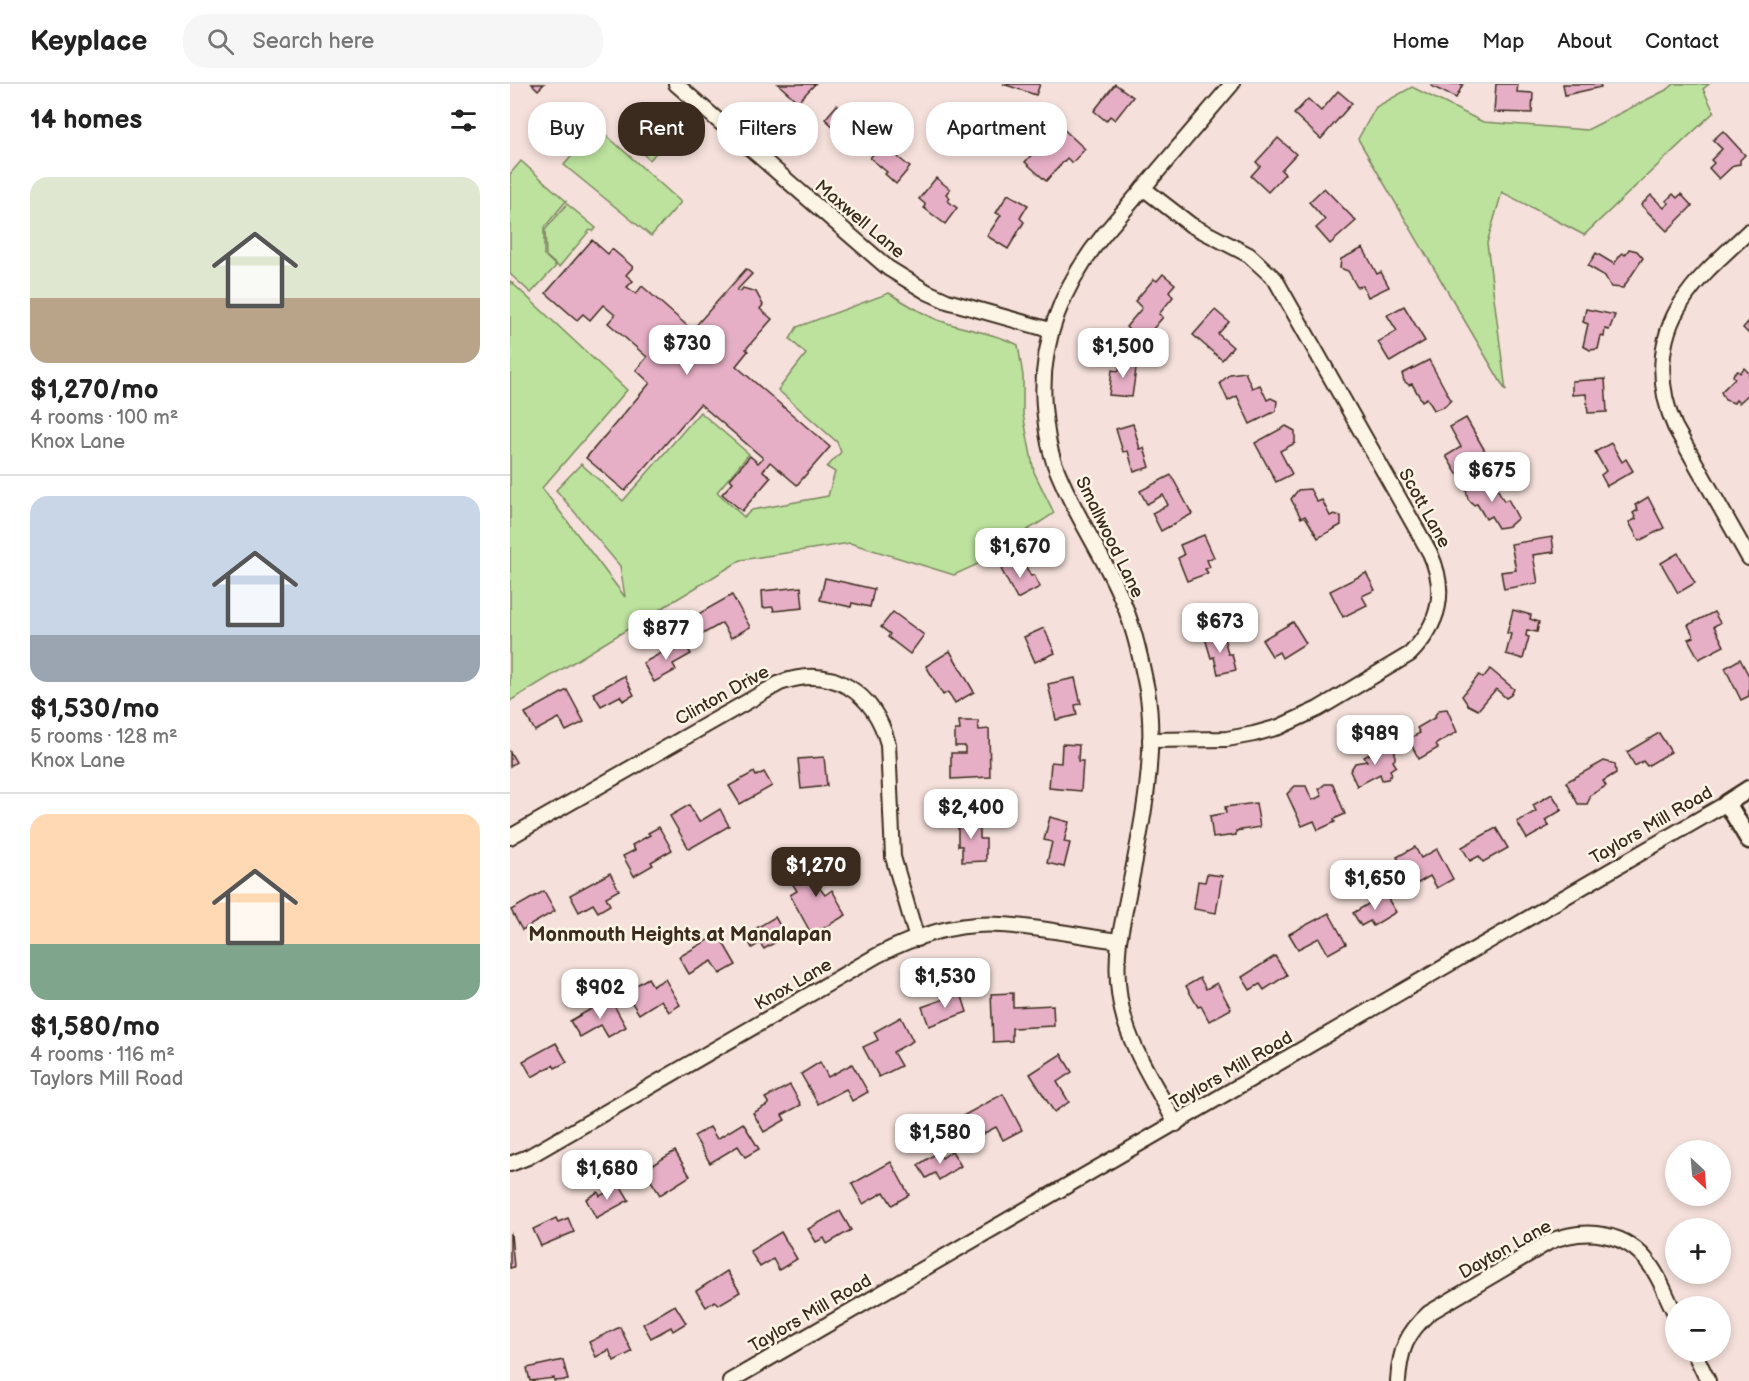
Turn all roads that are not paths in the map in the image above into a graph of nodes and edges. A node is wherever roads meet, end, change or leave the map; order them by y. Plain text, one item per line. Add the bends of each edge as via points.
1 (676, 84) edge
2 (1227, 86) edge
3 (1143, 188) junction
4 (1749, 231) edge
5 (1050, 330) junction
6 (1749, 558) edge
7 (1150, 740) junction
8 (1749, 789) edge
9 (1727, 803) junction
10 (510, 837) edge
11 (1749, 840) edge
12 (917, 939) junction
13 (1119, 941) junction
14 (1176, 1124) junction
15 (510, 1164) edge
16 (1666, 1296) edge
17 (1699, 1362) edge
18 (730, 1381) edge
19 (1398, 1381) edge
20 (1708, 1381) edge

1 - 5 street, Maxwell Lane via 898,274 947,301
2 - 3 street, Smallwood Lane
3 - 5 street, Smallwood Lane via 1089,252 1071,280
3 - 7 street, Scott Lane via 1191,225 1249,255 1275,279 1430,553 1440,594 1432,627 1410,654 1294,721 1254,735 1227,739
4 - 6 street via 1682,302 1662,358 1662,378 1675,428
5 - 7 street, Smallwood Lane via 1043,393 1048,442 1069,499 1130,618 1147,692
7 - 13 street, Smallwood Lane via 1145,798
8 - 9 street, Taylors Mill Road
9 - 11 street
9 - 14 street, Taylors Mill Road
10 - 12 street, Clinton Drive via 780,683 808,677 834,680 866,701 884,729 893,857
12 - 13 street, Knox Lane via 940,931 999,924
12 - 15 street, Knox Lane via 878,955
13 - 14 street, Smallwood Lane via 1117,989 1125,1026
14 - 18 street, Taylors Mill Road
16 - 19 street, Dayton Lane via 1651,1265 1623,1242 1598,1234 1562,1236 1429,1313 1403,1347
17 - 20 street

